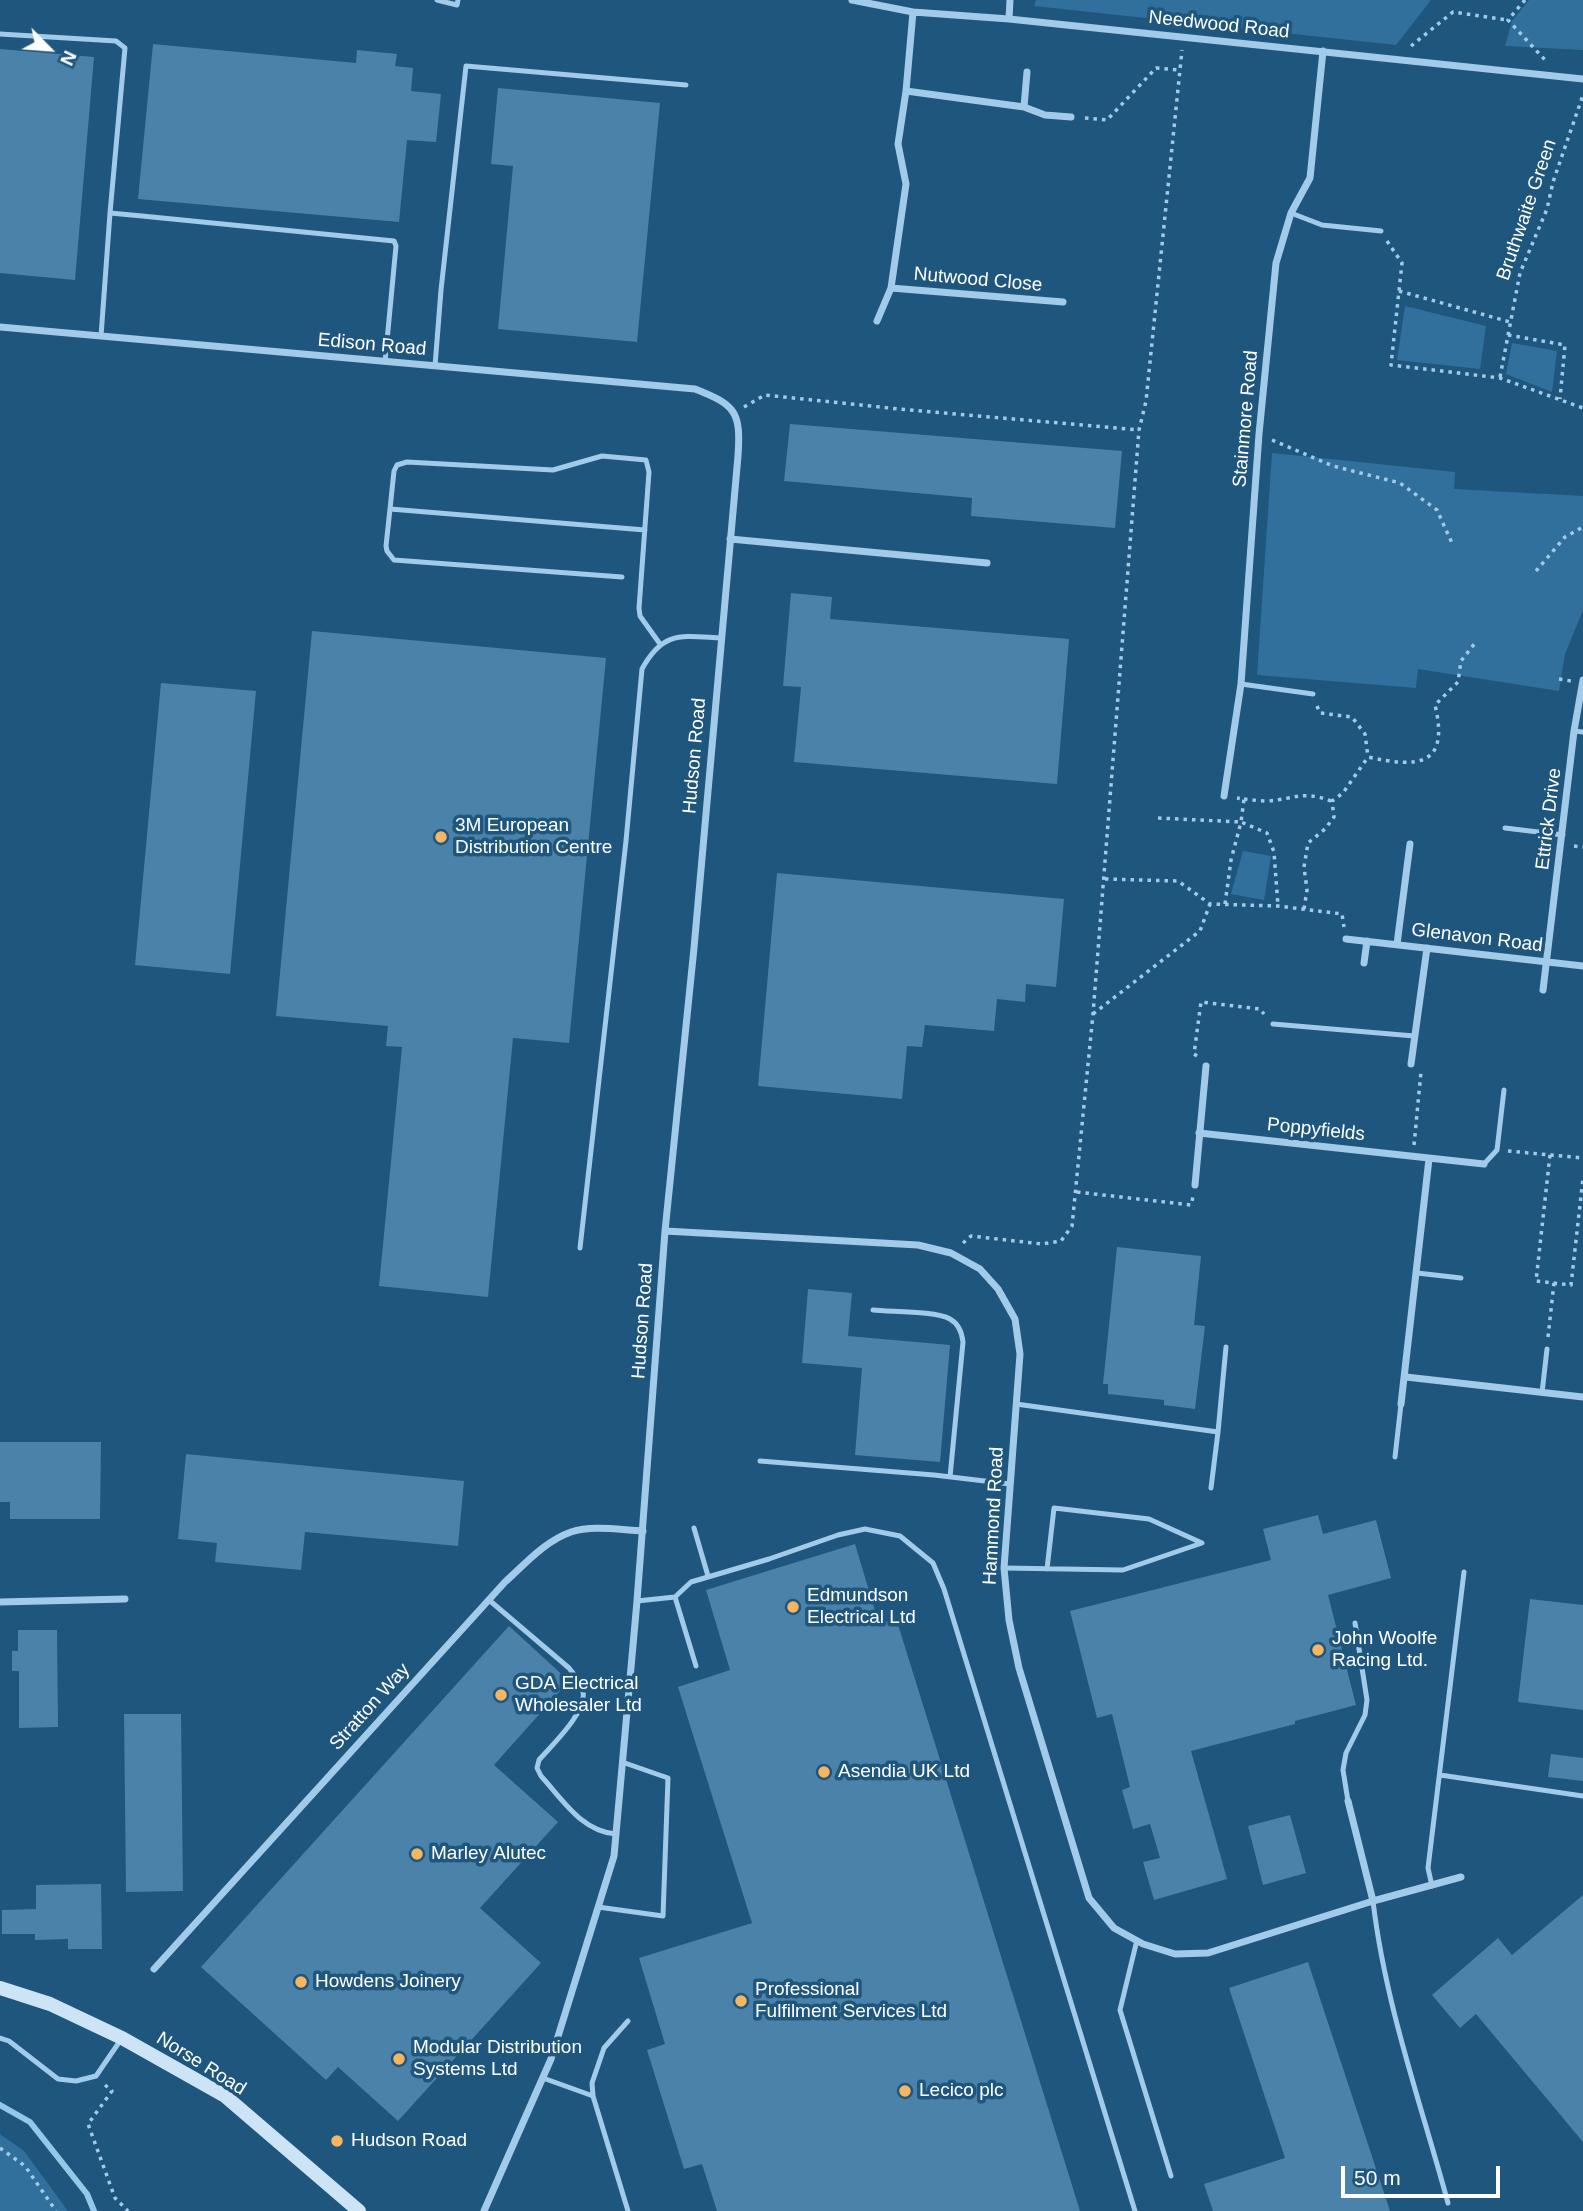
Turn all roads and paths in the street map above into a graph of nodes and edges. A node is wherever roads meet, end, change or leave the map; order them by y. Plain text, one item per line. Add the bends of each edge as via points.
1 (437, 0) edge
2 (458, 0) edge
3 (852, 0) edge
4 (1010, 0) edge
5 (1525, 0) edge
6 (913, 12) junction
7 (1009, 19) junction
8 (1508, 20) junction
9 (0, 34) edge
10 (1184, 38) junction
11 (1322, 51) junction
12 (1395, 58) junction
13 (1180, 70) junction
14 (1027, 72) dead end
15 (1559, 76) junction
16 (1583, 79) edge
17 (686, 85) dead end
18 (906, 91) junction
19 (1583, 95) edge
20 (1024, 107) junction
21 (1071, 117) joint
22 (110, 213) junction
23 (1291, 213) junction
24 (1381, 231) joint
25 (891, 288) junction
26 (1399, 291) junction
27 (1063, 302) dead end
28 (877, 321) dead end
29 (1510, 322) junction
30 (0, 327) edge
31 (1508, 335) junction
32 (101, 337) junction
33 (385, 362) junction
34 (435, 366) junction
35 (1500, 378) junction
36 (1560, 399) junction
37 (1583, 408) edge
38 (734, 411) junction
39 (1139, 430) junction
40 (1259, 434) junction
41 (390, 509) junction
42 (1583, 527) edge
43 (645, 530) junction
44 (730, 539) junction
45 (1452, 543) dead end
46 (987, 563) dead end
47 (1536, 571) dead end
48 (622, 577) dead end
49 (721, 638) junction
50 (1475, 643) dead end
51 (660, 644) junction
52 (1583, 680) edge
53 (1241, 684) junction
54 (1313, 694) joint
55 (1579, 732) edge
56 (1368, 757) junction
57 (1224, 796) joint
58 (1244, 799) junction
59 (1332, 801) junction
60 (1158, 817) dead end
61 (1241, 822) junction
62 (1505, 828) dead end
63 (1563, 835) junction
64 (1410, 844) dead end
65 (1104, 879) junction
66 (1210, 904) junction
67 (1225, 904) junction
68 (1278, 906) junction
69 (1304, 909) junction
70 (1346, 939) joint
71 (1367, 941) junction
72 (1397, 944) junction
73 (1427, 948) junction
74 (1364, 963) dead end
75 (1548, 963) junction
76 (1583, 966) edge
77 (1542, 990) dead end
78 (1093, 1014) junction
79 (1273, 1024) joint
80 (1414, 1036) junction
81 (1411, 1064) joint
82 (1206, 1066) joint
83 (1504, 1090) dead end
84 (1199, 1133) junction
85 (1497, 1150) junction
86 (1550, 1154) junction
87 (1412, 1157) junction
88 (1583, 1158) edge
89 (1429, 1159) junction
90 (1484, 1164) joint
91 (1583, 1178) edge
92 (1195, 1185) joint
93 (1077, 1192) junction
94 (665, 1231) junction
95 (580, 1248) dead end
96 (951, 1253) junction
97 (1417, 1273) junction
98 (1461, 1279) dead end
99 (1553, 1283) junction
100 (873, 1310) dead end
101 (1226, 1347) dead end
102 (1547, 1349) joint
103 (1406, 1377) junction
104 (1542, 1392) junction
105 (1583, 1397) edge
106 (1016, 1404) junction
107 (1401, 1404) joint
108 (1218, 1432) junction
109 (1395, 1457) dead end
110 (760, 1461) dead end
111 (950, 1477) junction
112 (1010, 1484) junction
113 (1211, 1488) dead end
114 (694, 1528) dead end
115 (643, 1531) junction
116 (1004, 1569) junction
117 (1046, 1569) junction
118 (1464, 1572) dead end
119 (708, 1576) junction
120 (675, 1597) junction
121 (125, 1599) dead end
122 (489, 1600) junction
123 (637, 1601) junction
124 (0, 1602) edge
125 (1355, 1623) dead end
126 (696, 1666) dead end
127 (622, 1762) junction
128 (1440, 1775) junction
129 (1583, 1796) edge
130 (1348, 1801) joint
131 (616, 1833) junction
132 (1461, 1877) dead end
133 (1432, 1886) junction
134 (1373, 1902) junction
135 (598, 1907) junction
136 (1137, 1940) junction
137 (154, 1969) dead end
138 (0, 1988) edge
139 (628, 2021) dead end
140 (0, 2038) edge
141 (122, 2038) junction
142 (96, 2076) junction
143 (543, 2078) junction
144 (593, 2096) junction
145 (0, 2148) edge
146 (1171, 2176) dead end
147 (1448, 2203) dead end
148 (56, 2211) edge
149 (128, 2211) edge
150 (359, 2211) edge
151 (484, 2211) edge
152 (628, 2211) edge
153 (1135, 2211) edge

1 - 2 lane via 457,5
3 - 6 street, Needwood Road
4 - 7 street
5 - 8 path
6 - 7 street, Needwood Road
6 - 18 street, Nutwood Close
7 - 10 street, Needwood Road
8 - 12 path via 1453,12
8 - 15 path
9 - 22 lane via 116,41 125,48
10 - 11 street, Needwood Road
10 - 13 path
11 - 12 street, Needwood Road
11 - 23 street, Stainmore Road via 1310,178
12 - 15 street, Needwood Road
13 - 21 path via 1156,68 1107,120
13 - 39 path via 1146,401
14 - 20 street
15 - 16 street, Needwood Road
17 - 34 lane via 466,66
18 - 20 street
18 - 25 street, Nutwood Close via 898,144 906,184
19 - 29 path, Bruthwaite Green via 1547,209 1520,273
20 - 21 street
22 - 32 lane
22 - 33 lane via 394,241
23 - 24 lane via 1322,225
23 - 40 street, Stainmore Road via 1276,263
24 - 26 path via 1402,263
25 - 27 street, Nutwood Close
25 - 28 street, Nutwood Close
26 - 29 path
26 - 35 path via 1391,365
29 - 31 path, Bruthwaite Green
30 - 32 street, Edison Road
31 - 35 path, Bruthwaite Green
31 - 36 path via 1565,345
32 - 33 street, Edison Road
33 - 34 street, Edison Road
34 - 38 street, Edison Road via 695,389
35 - 36 path
36 - 37 path
38 - 39 path via 765,395
38 - 44 street, Hudson Road via 740,432
39 - 65 path
40 - 45 path via 1333,466 1400,483 1437,510
40 - 53 street, Stainmore Road
41 - 43 lane
41 - 43 lane via 394,467 401,463 554,470 602,456 633,457 646,460 649,466
41 - 48 lane via 386,546 394,560
42 - 47 path via 1565,537
43 - 51 lane via 640,616
44 - 46 street
44 - 49 street, Hudson Road
49 - 51 lane via 690,636
49 - 94 street, Hudson Road
50 - 56 path via 1461,661 1458,681 1435,705 1439,741 1432,755 1415,764
51 - 95 lane via 642,669 638,695
52 - 55 street, Ettrick Drive
53 - 54 lane
53 - 57 street, Stainmore Road
54 - 56 path via 1320,713 1352,717 1365,734
55 - 63 street, Ettrick Drive
56 - 59 path
57 - 58 path
58 - 59 path via 1316,795
58 - 61 path
59 - 69 path via 1334,817 1308,844
60 - 61 path
61 - 67 path
61 - 68 path via 1267,833 1274,852
62 - 63 lane
63 - 75 street, Ettrick Drive
64 - 72 street
65 - 66 path via 1178,881
65 - 78 path
66 - 67 path
66 - 78 path via 1200,931
67 - 68 path
68 - 69 path
69 - 70 path via 1342,914
70 - 71 street, Glenavon Road
71 - 72 street, Glenavon Road
71 - 74 street
72 - 73 street, Glenavon Road
73 - 75 street, Glenavon Road
73 - 80 street
75 - 76 street, Glenavon Road
75 - 77 street, Ettrick Drive
78 - 93 path
79 - 80 lane
79 - 82 path via 1260,1009 1201,1002 1194,1054
80 - 81 street
81 - 87 path via 1421,1071
82 - 84 street
83 - 85 lane
84 - 87 street, Poppyfields
84 - 92 street
85 - 86 path
85 - 90 lane
86 - 88 path
86 - 99 path via 1536,1281
87 - 89 street, Poppyfields
89 - 90 street, Poppyfields
89 - 97 street
91 - 99 path via 1571,1285
92 - 93 path via 1191,1205
93 - 96 path via 1072,1226 1061,1241 1042,1244 971,1236
94 - 96 street, Hammond Road via 918,1245
94 - 115 street, Hudson Road
96 - 106 street, Hammond Road via 980,1269 998,1289 1015,1320 1020,1354
97 - 98 lane
97 - 103 street
99 - 102 path
100 - 111 lane via 937,1315 950,1319 962,1334
101 - 108 lane
102 - 104 lane
103 - 104 street
103 - 107 street
104 - 105 street
106 - 108 lane
106 - 112 street, Hammond Road
107 - 109 lane
108 - 113 lane
110 - 111 lane
111 - 112 lane
112 - 116 street, Hammond Road
114 - 119 lane
115 - 122 street, Stratton Way via 571,1532 538,1551
115 - 123 street, Hudson Road
116 - 117 lane
116 - 136 street, Hammond Road via 1019,1668 1089,1898 1114,1928
117 - 117 lane via 1123,1570 1202,1543 1149,1519 1054,1508
118 - 128 lane
119 - 120 lane via 683,1586
119 - 153 lane via 865,1529 900,1536 933,1563
120 - 123 lane
120 - 126 lane
121 - 124 street
122 - 131 lane via 580,1682 584,1693 577,1714 537,1768 585,1822 604,1833
122 - 137 street, Stratton Way
123 - 127 street, Hudson Road
125 - 130 lane via 1367,1700 1365,1715 1346,1753 1343,1770
127 - 131 street, Hudson Road
127 - 135 lane via 668,1778 663,1916
128 - 129 lane
128 - 133 lane via 1428,1868
130 - 134 street
131 - 135 street, Hudson Road
132 - 133 street, Hammond Road
133 - 134 street, Hammond Road
134 - 136 street, Hammond Road via 1208,1953 1175,1954
134 - 147 lane via 1386,1982
135 - 143 street, Hudson Road
136 - 146 lane via 1120,2010
138 - 141 street, Norse Road via 50,2004
139 - 144 lane via 604,2048 592,2083
140 - 142 lane via 58,2079
141 - 142 lane
141 - 150 street, Norse Road via 225,2096
142 - 149 path via 112,2091 88,2124 115,2198
143 - 144 lane
143 - 151 street, Hudson Road
144 - 152 lane
145 - 148 path via 25,2166

